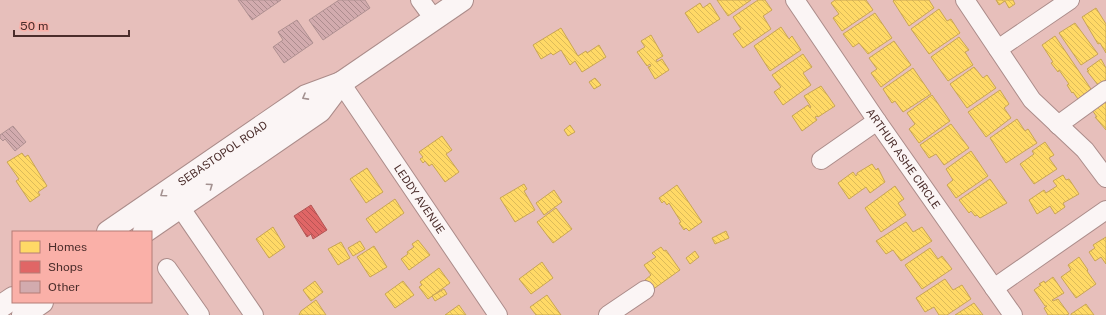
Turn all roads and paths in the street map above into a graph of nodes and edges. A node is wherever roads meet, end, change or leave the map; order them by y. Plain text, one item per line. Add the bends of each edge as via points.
1 (420, 0) edge
2 (462, 0) edge
3 (795, 0) edge
4 (965, 0) edge
5 (1070, 0) edge
6 (434, 19) junction
7 (998, 49) junction
8 (341, 83) junction
9 (1106, 90) edge
10 (877, 121) junction
11 (1058, 125) junction
12 (822, 160) dead end
13 (1106, 178) edge
14 (180, 207) junction
15 (1106, 211) edge
16 (109, 231) edge
17 (145, 231) edge
18 (168, 268) dead end
19 (994, 288) junction
20 (645, 290) dead end
21 (12, 299) edge
22 (41, 303) edge
23 (0, 307) edge
24 (23, 315) edge
25 (200, 315) edge
26 (254, 315) edge
27 (498, 315) edge
28 (608, 315) edge
29 (1013, 315) edge

1 - 6 street
2 - 6 main road, SEBASTOPOL ROAD
3 - 10 street, ARTHUR ASHE CIRCLE
4 - 7 street
5 - 7 street
6 - 8 main road, SEBASTOPOL ROAD
7 - 11 street via 1032,100
14 -> 8 main road, SEBASTOPOL ROAD via 320,111
8 -> 16 main road, SEBASTOPOL ROAD via 306,96
8 - 27 street, LEDDY AVENUE
9 - 11 street
10 - 12 street
10 - 19 street, ARTHUR ASHE CIRCLE
11 - 13 street via 1085,150
14 - 17 main road, SEBASTOPOL ROAD
14 - 26 street
15 - 19 street
18 - 25 street
19 - 29 street, ARTHUR ASHE CIRCLE
20 - 28 street
21 - 23 main road
22 - 24 main road

